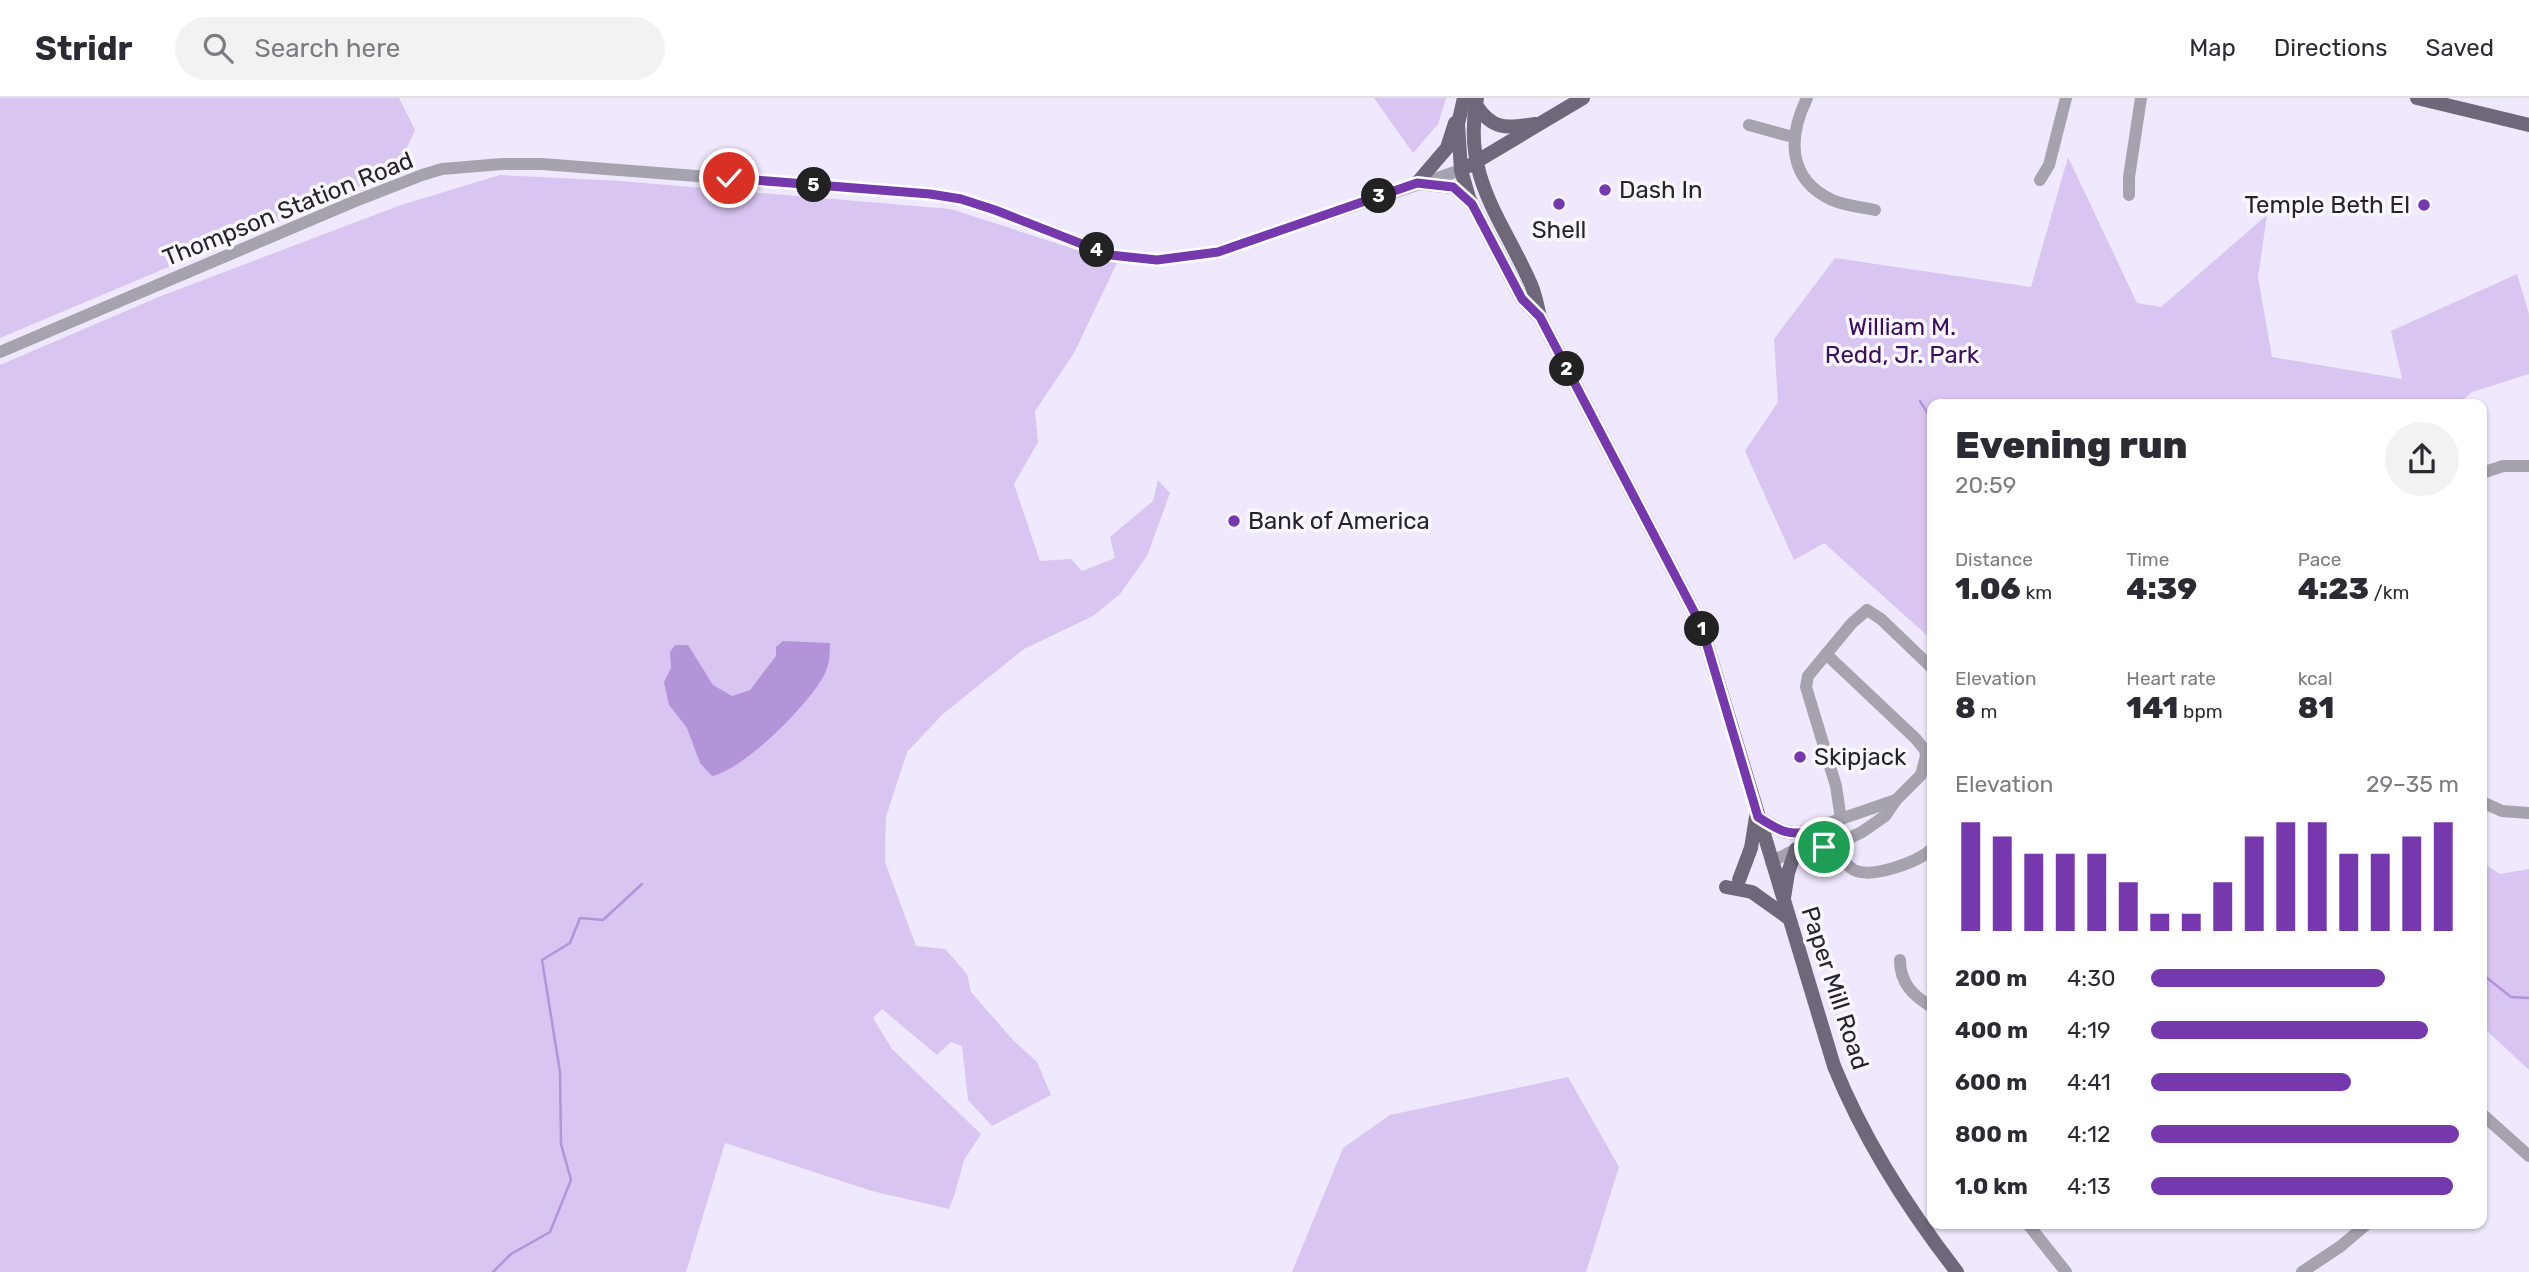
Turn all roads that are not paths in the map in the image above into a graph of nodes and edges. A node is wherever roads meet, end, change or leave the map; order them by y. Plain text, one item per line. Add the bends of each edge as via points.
1 (1583, 98) edge
2 (1807, 98) edge
3 (2066, 98) edge
4 (2141, 98) edge
5 (2417, 98) edge
6 (1470, 100) edge
7 (1540, 124) junction
8 (1749, 125) dead end
9 (2529, 125) edge
10 (1793, 138) junction
11 (1476, 162) junction
12 (1461, 170) junction
13 (2040, 180) dead end
14 (1417, 183) junction
15 (2129, 195) dead end
16 (1472, 204) junction
17 (1875, 209) dead end
18 (1540, 317) junction
19 (0, 352) edge
20 (2529, 466) edge
21 (2487, 471) edge
22 (1826, 654) junction
23 (1927, 663) edge
24 (1896, 800) junction
25 (2487, 804) edge
26 (2529, 813) edge
27 (1757, 815) junction
28 (1841, 820) junction
29 (1816, 831) junction
30 (1833, 845) junction
31 (1801, 847) junction
32 (1927, 852) edge
33 (1771, 862) junction
34 (1786, 913) junction
35 (1900, 960) dead end
36 (1927, 1004) edge
37 (2487, 1118) edge
38 (2529, 1156) edge
39 (2032, 1229) edge
40 (2361, 1229) edge
41 (1957, 1272) edge
42 (2066, 1272) edge
43 (2302, 1272) edge

1 - 7 main road
2 - 10 street
3 - 13 street via 2049,165
4 - 15 street
5 - 9 main road
6 - 7 main road via 1484,118 1497,125
6 - 11 main road, Paper Mill Road
6 - 12 main road, Paper Mill Road via 1458,124
6 - 14 main road via 1447,148
7 - 11 main road
8 - 10 street
10 - 17 street via 1798,165 1815,188 1846,205
11 - 12 main road
11 - 18 main road, Paper Mill Road via 1490,206 1531,283
12 - 14 street, Thompson Station Road
12 - 16 main road, Paper Mill Road
14 - 16 main road via 1453,187
14 - 19 street, Thompson Station Road via 1218,252 1157,260 1110,255 995,210 930,194 542,164 442,169 352,202
16 - 18 main road, Paper Mill Road via 1522,299
18 - 27 main road, Paper Mill Road via 1701,625
20 - 21 street
22 - 23 street via 1867,610
22 - 24 street via 1925,750 1921,775
22 - 28 street via 1806,687 1836,786
24 - 28 street
24 - 30 street via 1885,816
25 - 26 street via 2502,811
27 - 29 main road via 1794,835
27 - 33 main road, Paper Mill Road
27 - 34 main road via 1751,848 1733,883
28 - 29 street
29 - 31 street
30 - 31 street
30 - 32 street via 1852,869 1863,873 1905,866
31 - 33 street
31 - 34 main road via 1788,873
33 - 34 main road, Paper Mill Road
34 - 41 main road, Paper Mill Road via 1844,1089 1887,1169
35 - 36 street via 1904,982
37 - 38 street
39 - 42 street
40 - 43 street

